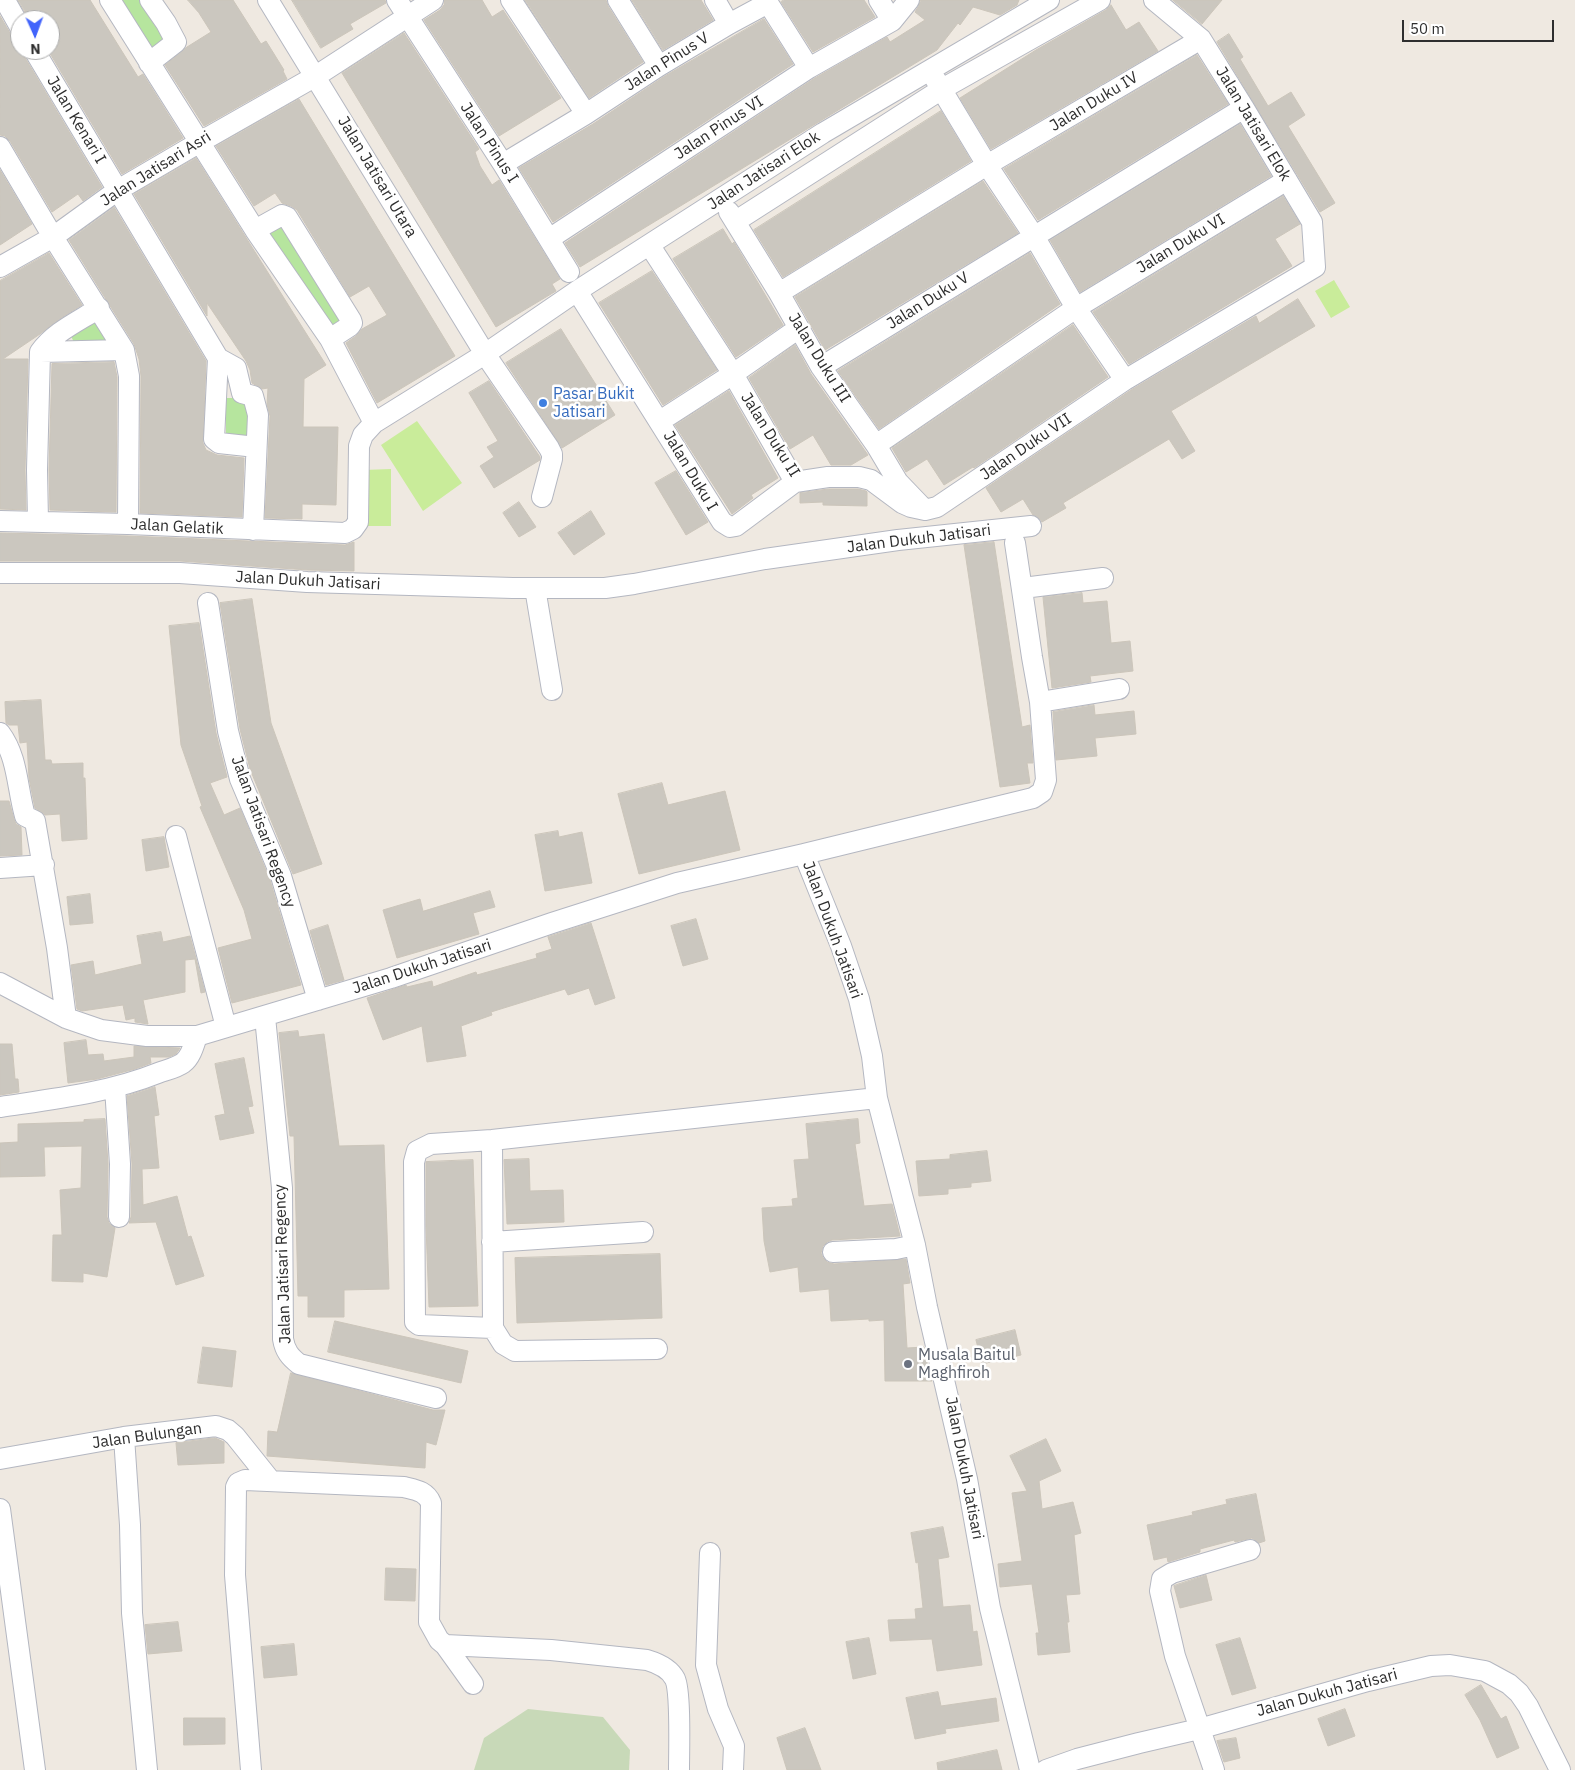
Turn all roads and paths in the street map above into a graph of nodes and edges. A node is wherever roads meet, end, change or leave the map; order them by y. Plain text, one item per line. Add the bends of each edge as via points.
1 (110, 0) edge
2 (150, 0) edge
3 (268, 0) edge
4 (433, 0) edge
5 (511, 0) edge
6 (618, 0) edge
7 (715, 0) edge
8 (879, 0) edge
9 (909, 0) edge
10 (1049, 0) edge
11 (1100, 0) edge
12 (1154, 0) edge
13 (0, 1) edge
14 (768, 2) edge
15 (402, 8) edge
16 (10, 11) edge
17 (892, 21) junction
18 (729, 24) junction
19 (1200, 39) junction
20 (40, 60) edge
21 (149, 63) junction
22 (659, 66) junction
23 (809, 68) junction
24 (930, 70) junction
25 (316, 76) junction
26 (942, 88) junction
27 (1244, 108) junction
28 (586, 114) junction
29 (200, 142) junction
30 (0, 147) edge
31 (503, 164) junction
32 (987, 165) junction
33 (5, 166) edge
34 (1287, 180) junction
35 (118, 190) junction
36 (720, 199) junction
37 (736, 221) junction
38 (256, 230) junction
39 (53, 236) junction
40 (1034, 236) junction
41 (549, 239) junction
42 (650, 246) junction
43 (0, 267) edge
44 (1315, 267) joint
45 (569, 272) dead end
46 (577, 291) junction
47 (780, 293) junction
48 (99, 308) junction
49 (1076, 308) junction
50 (799, 328) junction
51 (330, 339) junction
52 (124, 350) junction
53 (40, 352) junction
54 (485, 354) junction
55 (218, 358) junction
56 (822, 367) junction
57 (733, 374) junction
58 (1125, 380) junction
59 (660, 421) junction
60 (374, 424) junction
61 (876, 445) junction
62 (256, 447) junction
63 (795, 482) junction
64 (542, 498) dead end
65 (925, 510) junction
66 (0, 521) edge
67 (38, 522) junction
68 (128, 524) junction
69 (1031, 526) dead end
70 (253, 530) junction
71 (1016, 543) dead end
72 (0, 573) edge
73 (1102, 578) dead end
74 (535, 588) junction
75 (1023, 588) junction
76 (208, 603) dead end
77 (1118, 689) dead end
78 (552, 690) dead end
79 (1040, 702) junction
80 (0, 733) edge
81 (176, 836) dead end
82 (804, 854) junction
83 (44, 865) junction
84 (0, 868) edge
85 (0, 983) edge
86 (318, 1000) junction
87 (265, 1017) junction
88 (66, 1018) junction
89 (226, 1028) junction
90 (198, 1036) junction
91 (115, 1087) junction
92 (877, 1098) junction
93 (0, 1107) edge
94 (492, 1140) junction
95 (119, 1217) dead end
96 (643, 1232) dead end
97 (492, 1242) junction
98 (915, 1245) junction
99 (833, 1252) dead end
100 (493, 1328) junction
101 (657, 1349) dead end
102 (436, 1398) dead end
103 (124, 1437) junction
104 (0, 1460) edge
105 (270, 1480) junction
106 (0, 1509) edge
107 (1250, 1550) dead end
108 (710, 1554) dead end
109 (445, 1645) junction
110 (473, 1684) dead end
111 (1199, 1729) junction
112 (35, 1770) edge
113 (148, 1770) edge
114 (250, 1770) edge
115 (679, 1770) edge
116 (733, 1770) edge
117 (1030, 1770) edge
118 (1046, 1770) edge
119 (1214, 1770) edge
120 (1560, 1770) edge

1 - 21 street
2 - 21 street via 176,42
3 - 25 street, Jalan Jatisari Utara
4 - 15 street, Jalan Jatisari Asri
5 - 28 street
6 - 22 street
7 - 18 street
8 - 17 street
9 - 17 street
10 - 24 street, Jalan Jatisari Elok
11 - 26 street, Jalan Jatisari Elok
12 - 19 street, Jalan Jatisari Elok
13 - 16 street
14 - 18 street, Jalan Pinus V
14 - 23 street, Jalan Pinus V
15 - 25 street, Jalan Jatisari Asri
15 - 31 street, Jalan Pinus I
17 - 23 street, Jalan Pinus VI
18 - 22 street, Jalan Pinus V
19 - 27 street, Jalan Jatisari Elok
19 - 32 street, Jalan Duku IV
20 - 35 street, Jalan Kenari I
21 - 29 street
22 - 28 street, Jalan Pinus V
23 - 41 street, Jalan Pinus VI
24 - 26 street
24 - 36 street, Jalan Jatisari Elok
25 - 29 street, Jalan Jatisari Asri
25 - 54 street, Jalan Jatisari Utara
26 - 32 street
26 - 37 street, Jalan Jatisari Elok
27 - 34 street, Jalan Jatisari Elok
27 - 40 street, Jalan Duku V
28 - 31 street, Jalan Pinus V
29 - 35 street, Jalan Jatisari Asri
29 - 38 street
30 - 33 street
31 - 41 street, Jalan Pinus I
32 - 40 street
32 - 47 street, Jalan Duku IV
33 - 39 street
34 - 44 street, Jalan Jatisari Elok via 1312,222
34 - 49 street, Jalan Duku VI
35 - 39 street, Jalan Jatisari Asri
35 - 55 street, Jalan Kenari I
36 - 37 street, Jalan Duku III
36 - 42 street, Jalan Jatisari Elok
37 - 47 street, Jalan Duku III
38 - 51 street
38 - 51 street via 282,215 287,217 351,320 350,326
39 - 43 street, Jalan Jatisari Asri
39 - 48 street
40 - 49 street
40 - 56 street, Jalan Duku V
41 - 45 street, Jalan Pinus I
42 - 46 street, Jalan Jatisari Elok
42 - 57 street, Jalan Duku II
44 - 58 street, Jalan Duku VII
46 - 54 street, Jalan Jatisari Elok
46 - 59 street, Jalan Duku I
47 - 50 street, Jalan Duku III
48 - 52 street
48 - 53 street via 57,334
49 - 58 street
49 - 61 street, Jalan Duku VI
50 - 56 street, Jalan Duku III
50 - 57 street, Jalan Duku II
51 - 60 street
52 - 53 street
52 - 68 street via 129,376
53 - 67 street
54 - 60 street, Jalan Jatisari Elok
54 - 64 street, Jalan Jatisari Utara via 552,454
55 - 62 street via 236,368 242,393 253,396 258,415
55 - 62 street via 214,439 219,443
56 - 61 street, Jalan Duku III
57 - 59 street, Jalan Duku I
57 - 63 street, Jalan Duku II
58 - 65 street, Jalan Duku VII via 937,507
59 - 63 street, Jalan Duku I via 722,522 730,527 736,526
60 - 70 street, Jalan Gelatik via 363,435 359,446 358,522 354,529 344,533
61 - 65 street, Jalan Duku III via 898,482
62 - 70 street
63 - 65 street, Jalan Duku II via 828,477 865,478 911,508
66 - 67 street, Jalan Gelatik
67 - 68 street, Jalan Gelatik
68 - 70 street, Jalan Gelatik
69 - 74 street, Jalan Dukuh Jatisari via 764,559 605,588
71 - 75 street
72 - 74 street, Jalan Dukuh Jatisari via 180,574 307,582
73 - 75 street
74 - 78 street
75 - 79 street
76 - 86 street, Jalan Jatisari Regency via 228,730 240,779 281,876
77 - 79 street
79 - 82 street via 1046,780 1042,792 1034,798
80 - 83 street via 14,762 26,816 35,822
81 - 89 street
82 - 86 street, Jalan Dukuh Jatisari via 676,883
82 - 92 street, Jalan Dukuh Jatisari via 859,999 872,1056
83 - 84 street
83 - 88 street
85 - 88 street, Jalan Dukuh Jatisari
86 - 87 street, Jalan Dukuh Jatisari
87 - 89 street, Jalan Dukuh Jatisari
87 - 102 street, Jalan Jatisari Regency via 282,1188 284,1347 300,1364
88 - 90 street, Jalan Dukuh Jatisari via 110,1032
89 - 90 street, Jalan Dukuh Jatisari
90 - 91 street via 184,1062 142,1080
91 - 93 street
91 - 95 street via 120,1164
92 - 94 street
92 - 98 street, Jalan Dukuh Jatisari
94 - 97 street
94 - 100 street via 432,1144 417,1151 414,1162 414,1318 419,1325
96 - 97 street
97 - 100 street
98 - 99 street
98 - 117 street, Jalan Dukuh Jatisari via 967,1480 990,1608
100 - 101 street via 503,1344 516,1351
103 - 104 street, Jalan Bulungan
103 - 105 street, Jalan Bulungan via 222,1427 235,1436
103 - 113 street via 132,1613
105 - 109 street via 404,1487 425,1495 431,1503 429,1622
105 - 114 street via 245,1480 238,1483 236,1492 235,1576
106 - 112 street
107 - 111 street via 1172,1573 1162,1579 1160,1591 1174,1656
108 - 116 street via 706,1665 718,1709 734,1746
109 - 110 street
109 - 115 street via 552,1650 657,1663 675,1680
111 - 118 street, Jalan Dukuh Jatisari via 1077,1759
111 - 119 street
111 - 120 street, Jalan Dukuh Jatisari via 1368,1681 1431,1666 1450,1665 1485,1671 1514,1688 1528,1706

